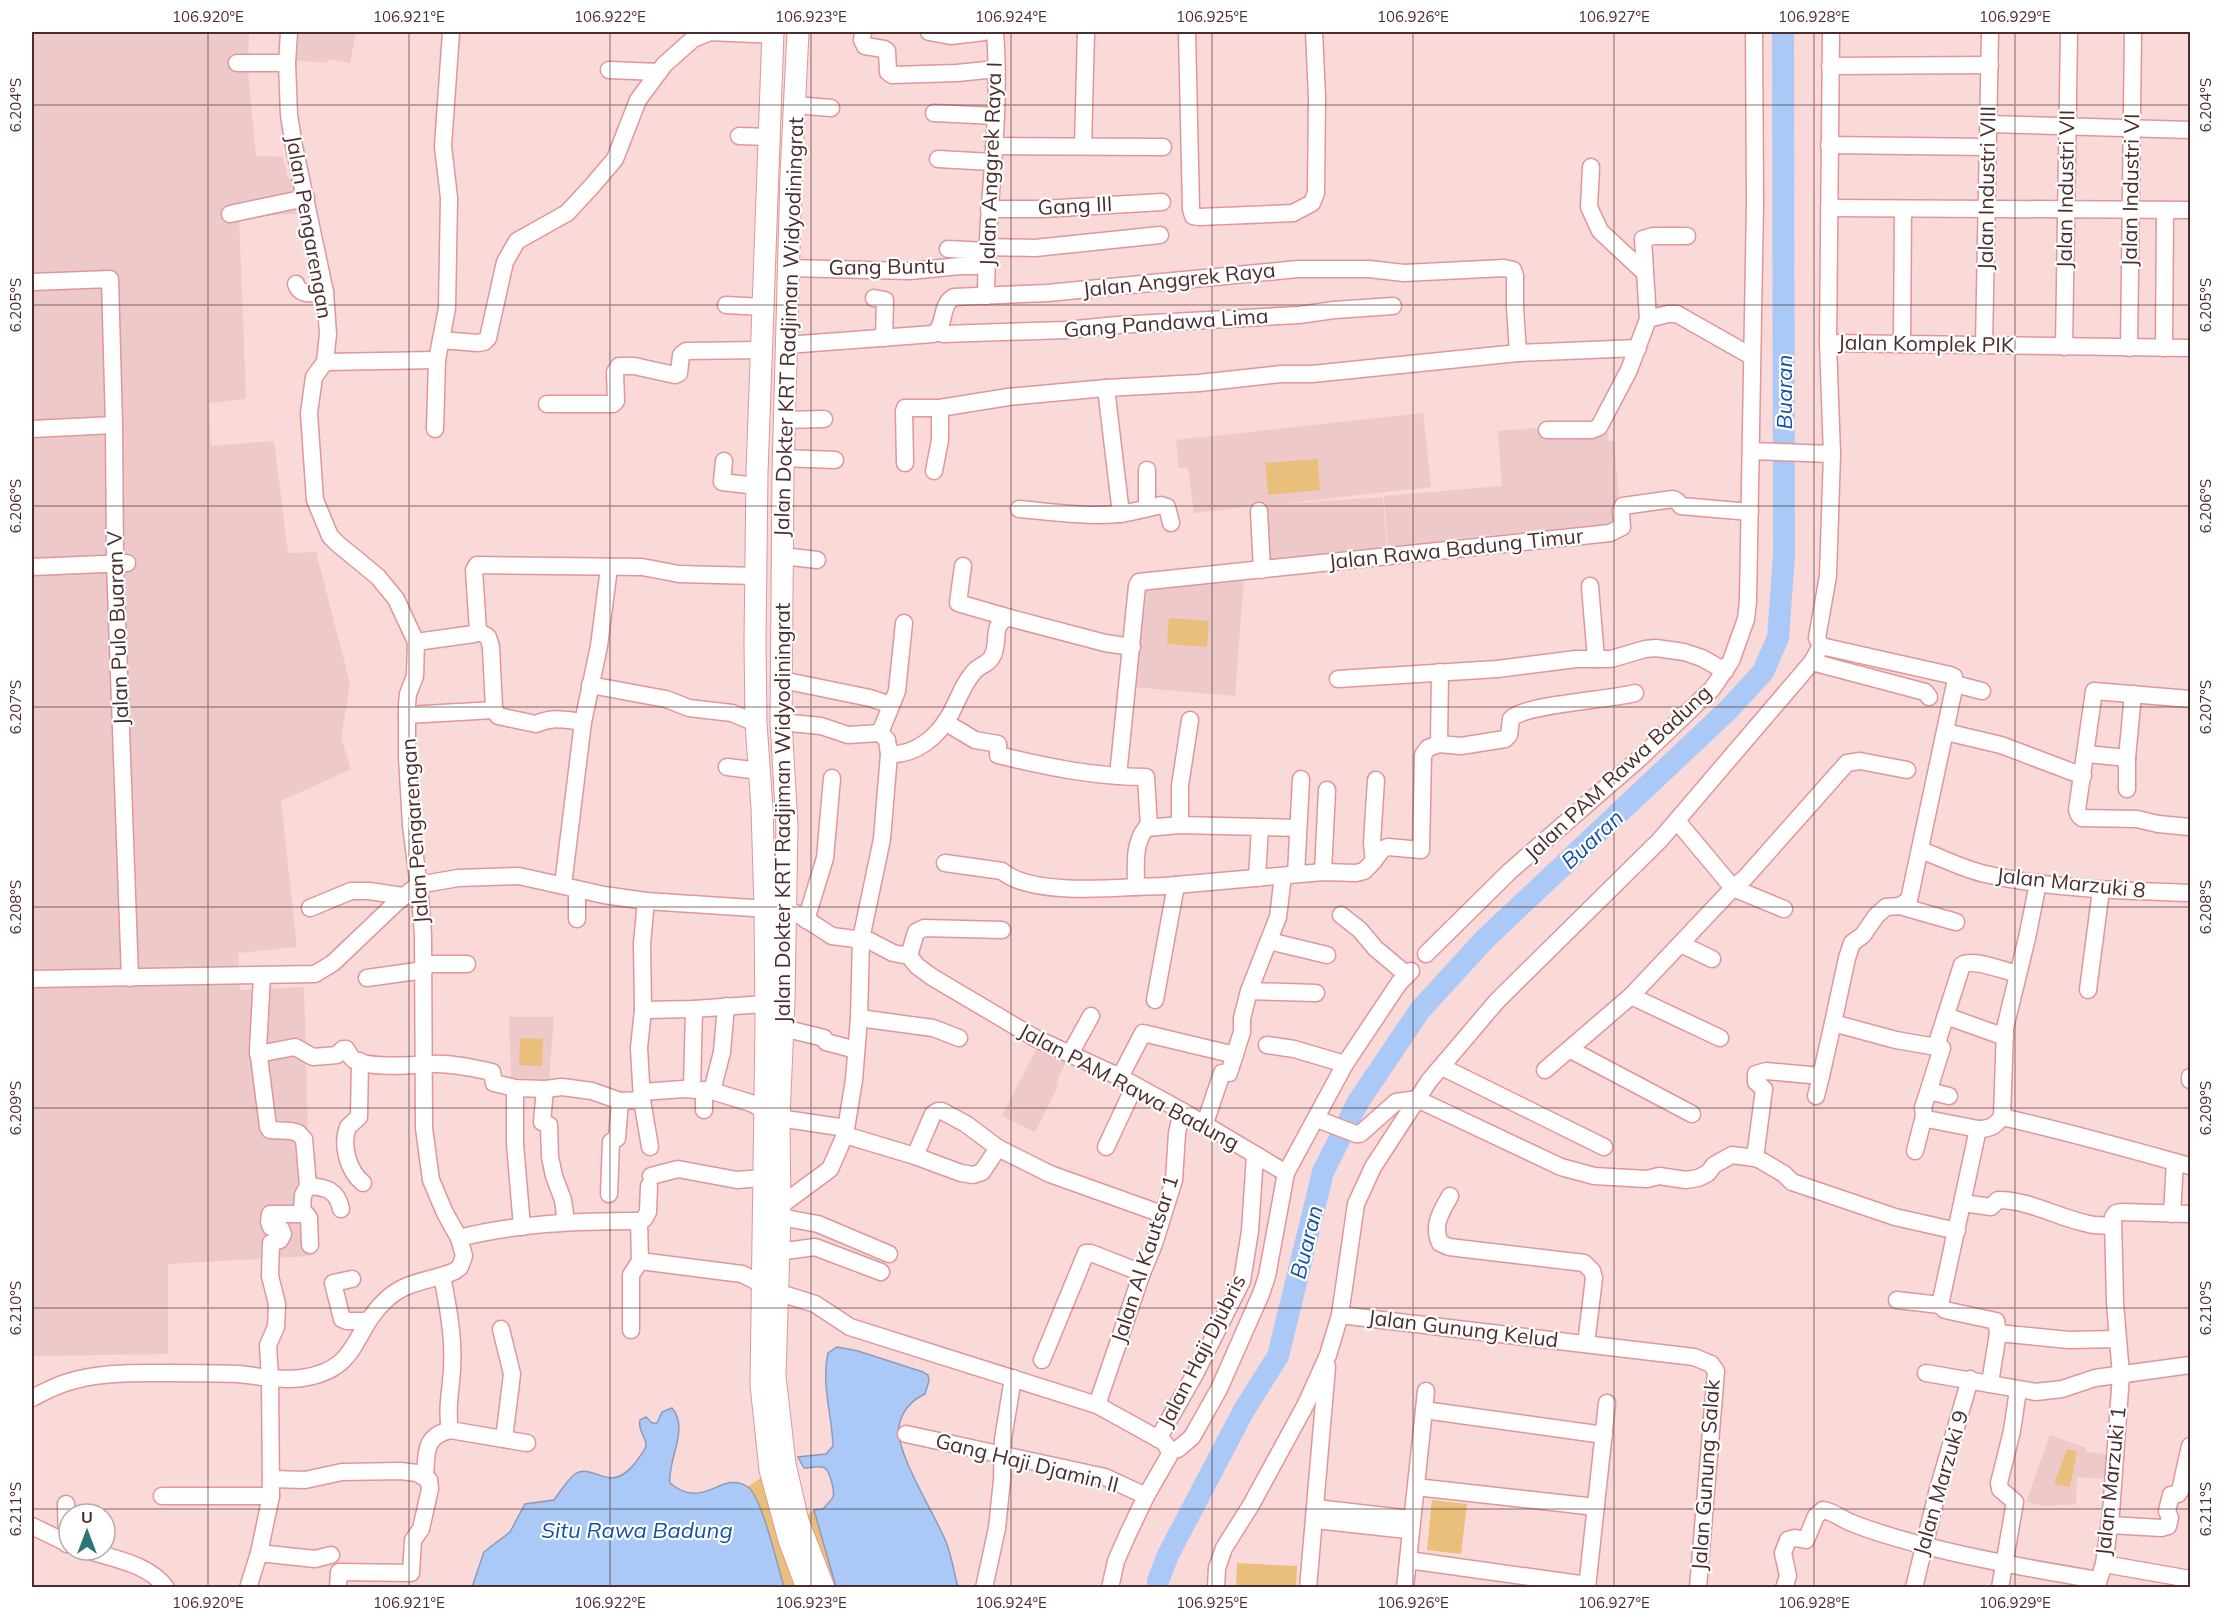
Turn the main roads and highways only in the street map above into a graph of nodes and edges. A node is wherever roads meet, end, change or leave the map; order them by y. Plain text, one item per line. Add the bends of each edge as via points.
1 (798, 32) edge
2 (773, 33) edge
3 (775, 910) junction
4 (771, 1114) junction
5 (769, 1289) junction
6 (807, 1587) edge
7 (824, 1587) edge

1 - 3 main road, Jalan Dokter KRT Radjiman Widyodiningrat via 783,458 781,722 787,826
2 - 3 main road, Jalan Dokter KRT Radjiman Widyodiningrat via 757,486 756,723
3 - 4 main road, Jalan Dokter KRT Radjiman Widyodiningrat via 765,1004
3 - 4 main road, Jalan Dokter KRT Radjiman Widyodiningrat via 783,1028
4 - 5 main road, Jalan Dokter KRT Radjiman Widyodiningrat via 762,1178
4 - 5 main road, Jalan Dokter KRT Radjiman Widyodiningrat via 780,1211 778,1252
5 - 6 main road, Jalan Dokter KRT Radjiman Widyodiningrat via 761,1385 770,1470
5 - 7 main road, Jalan Dokter KRT Radjiman Widyodiningrat via 785,1464 798,1521

